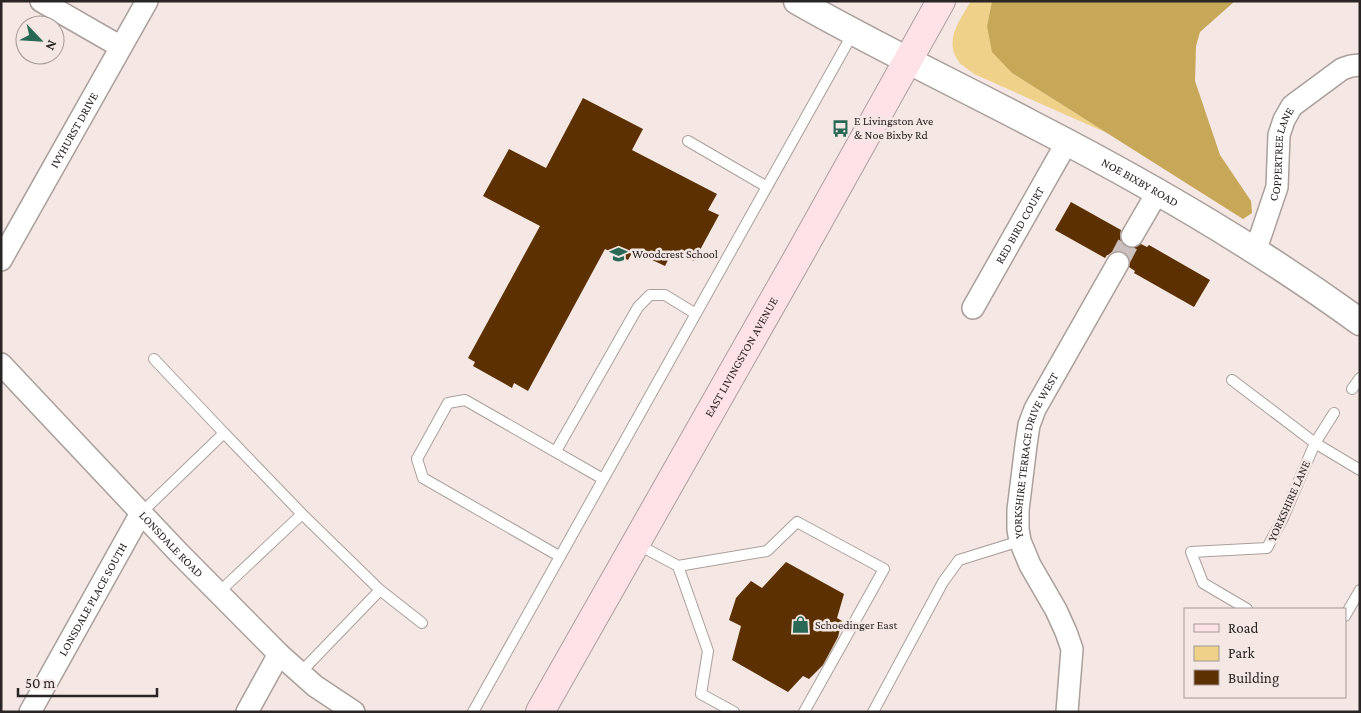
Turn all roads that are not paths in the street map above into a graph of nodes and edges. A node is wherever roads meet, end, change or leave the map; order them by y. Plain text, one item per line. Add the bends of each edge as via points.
1 (41, 1) edge
2 (147, 1) edge
3 (797, 1) edge
4 (941, 1) edge
5 (853, 33) junction
6 (121, 48) junction
7 (907, 61) junction
8 (1360, 65) edge
9 (688, 141) dead end
10 (1067, 142) junction
11 (767, 187) junction
12 (1157, 193) junction
13 (1132, 236) tunnel mouth
14 (1255, 252) junction
15 (1, 260) edge
16 (1118, 263) tunnel mouth
17 (973, 308) dead end
18 (696, 314) junction
19 (1360, 322) edge
20 (154, 359) dead end
21 (1, 364) edge
22 (1360, 378) edge
23 (1232, 380) dead end
24 (1352, 389) dead end
25 (1334, 413) dead end
26 (224, 433) junction
27 (1315, 443) junction
28 (556, 451) junction
29 (1360, 470) edge
30 (603, 479) junction
31 (141, 513) junction
32 (302, 514) junction
33 (1020, 541) junction
34 (635, 543) junction
35 (559, 556) junction
36 (678, 566) junction
37 (380, 590) junction
38 (1360, 590) edge
39 (218, 593) junction
40 (1245, 608) edge
41 (1346, 614) edge
42 (422, 622) dead end
43 (279, 654) junction
44 (300, 673) junction
45 (30, 712) edge
46 (247, 712) edge
47 (354, 712) edge
48 (473, 712) edge
49 (540, 712) edge
50 (734, 712) edge
51 (804, 712) edge
52 (873, 712) edge
53 (1066, 712) edge

1 - 6 street
2 - 6 street, IVYHURST DRIVE
3 - 5 street, NOE BIXBY ROAD
4 - 7 main road, EAST LIVINGSTON AVENUE
5 - 7 street, NOE BIXBY ROAD
5 - 11 lane
6 - 15 street, IVYHURST DRIVE
7 - 10 street, NOE BIXBY ROAD
7 - 34 main road, EAST LIVINGSTON AVENUE
8 - 14 street, COPPERTREE LANE via 1342,69 1292,106 1284,120 1279,135 1276,187
9 - 11 lane
10 - 12 street, NOE BIXBY ROAD
10 - 17 street, RED BIRD COURT
11 - 18 lane
12 - 13 street
12 - 14 street, NOE BIXBY ROAD
14 - 19 street, NOE BIXBY ROAD
16 - 33 street, YORKSHIRE TERRACE DRIVE WEST via 1029,424 1018,510
18 - 28 lane via 665,295 650,295 638,307
18 - 30 lane
20 - 26 lane
21 - 31 street, LONSDALE ROAD
22 - 24 lane
23 - 27 lane
25 - 27 lane, YORKSHIRE LANE
26 - 31 lane
26 - 32 lane
27 - 29 lane
27 - 40 lane, YORKSHIRE LANE via 1268,548 1190,552 1203,583
28 - 30 lane
28 - 35 lane via 465,400 448,403 417,460 423,478
30 - 35 lane
31 - 39 street, LONSDALE ROAD
31 - 45 street, LONSDALE PLACE SOUTH
32 - 37 lane
32 - 39 lane
33 - 52 lane via 959,560 943,582
33 - 53 street, YORKSHIRE TERRACE DRIVE WEST via 1072,649
34 - 36 lane
34 - 49 main road, EAST LIVINGSTON AVENUE
35 - 48 lane
36 - 50 lane via 708,651 701,694
36 - 51 lane via 767,551 797,522 884,568
37 - 42 lane
37 - 44 lane
38 - 41 lane
39 - 43 street, LONSDALE ROAD
43 - 44 street, LONSDALE ROAD
43 - 46 street
44 - 47 street, LONSDALE ROAD

